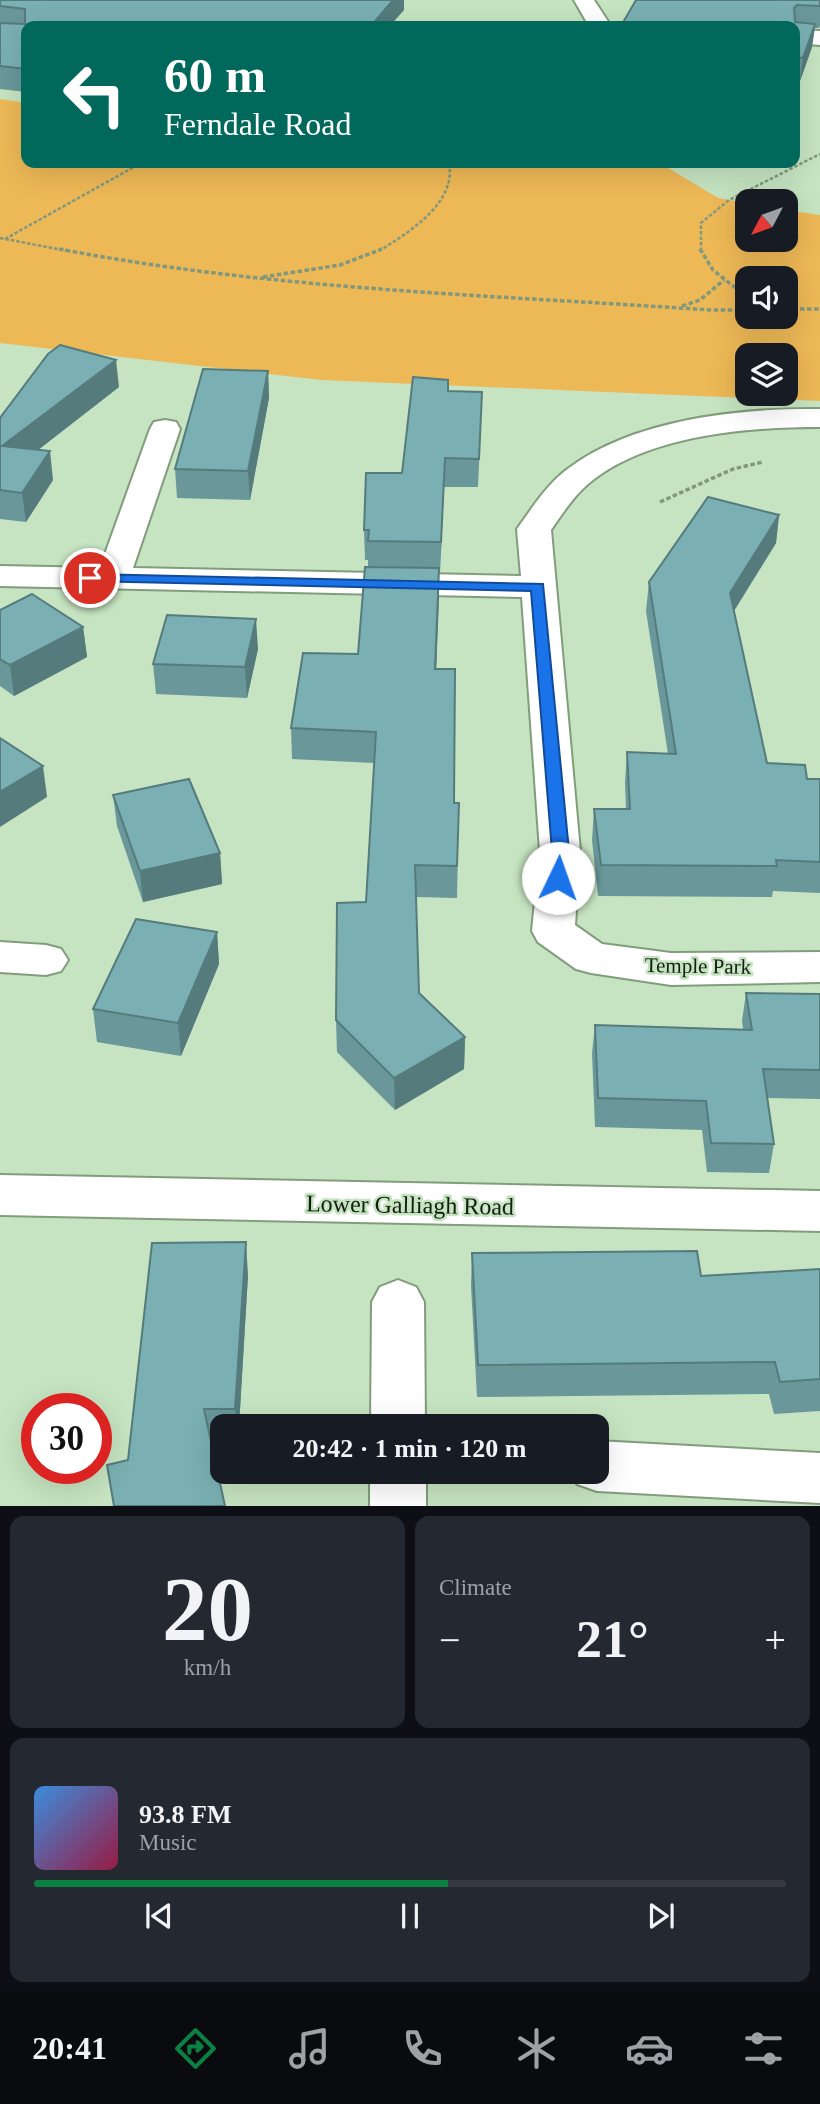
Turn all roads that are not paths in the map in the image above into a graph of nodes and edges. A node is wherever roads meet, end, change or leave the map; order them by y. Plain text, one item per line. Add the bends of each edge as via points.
1 (584, 0) edge
2 (597, 21) edge
3 (800, 36) edge
4 (820, 38) edge
5 (820, 418) edge
6 (165, 429) dead end
7 (0, 576) edge
8 (113, 579) junction
9 (538, 587) junction
10 (0, 957) edge
11 (46, 960) dead end
12 (820, 967) edge
13 (0, 1195) edge
14 (820, 1211) edge
15 (398, 1302) dead end
16 (398, 1414) edge
17 (609, 1467) edge
18 (820, 1478) edge
19 (398, 1484) edge
20 (398, 1506) edge

1 - 2 street
3 - 4 street
5 - 9 street, Temple Park via 684,431 615,454 578,475 534,528
6 - 8 street
7 - 8 street
8 - 9 street
9 - 12 street, Temple Park via 560,851 553,931 591,958 658,968
10 - 11 street
13 - 14 street, Lower Galliagh Road
15 - 16 street
17 - 18 street
19 - 20 street

